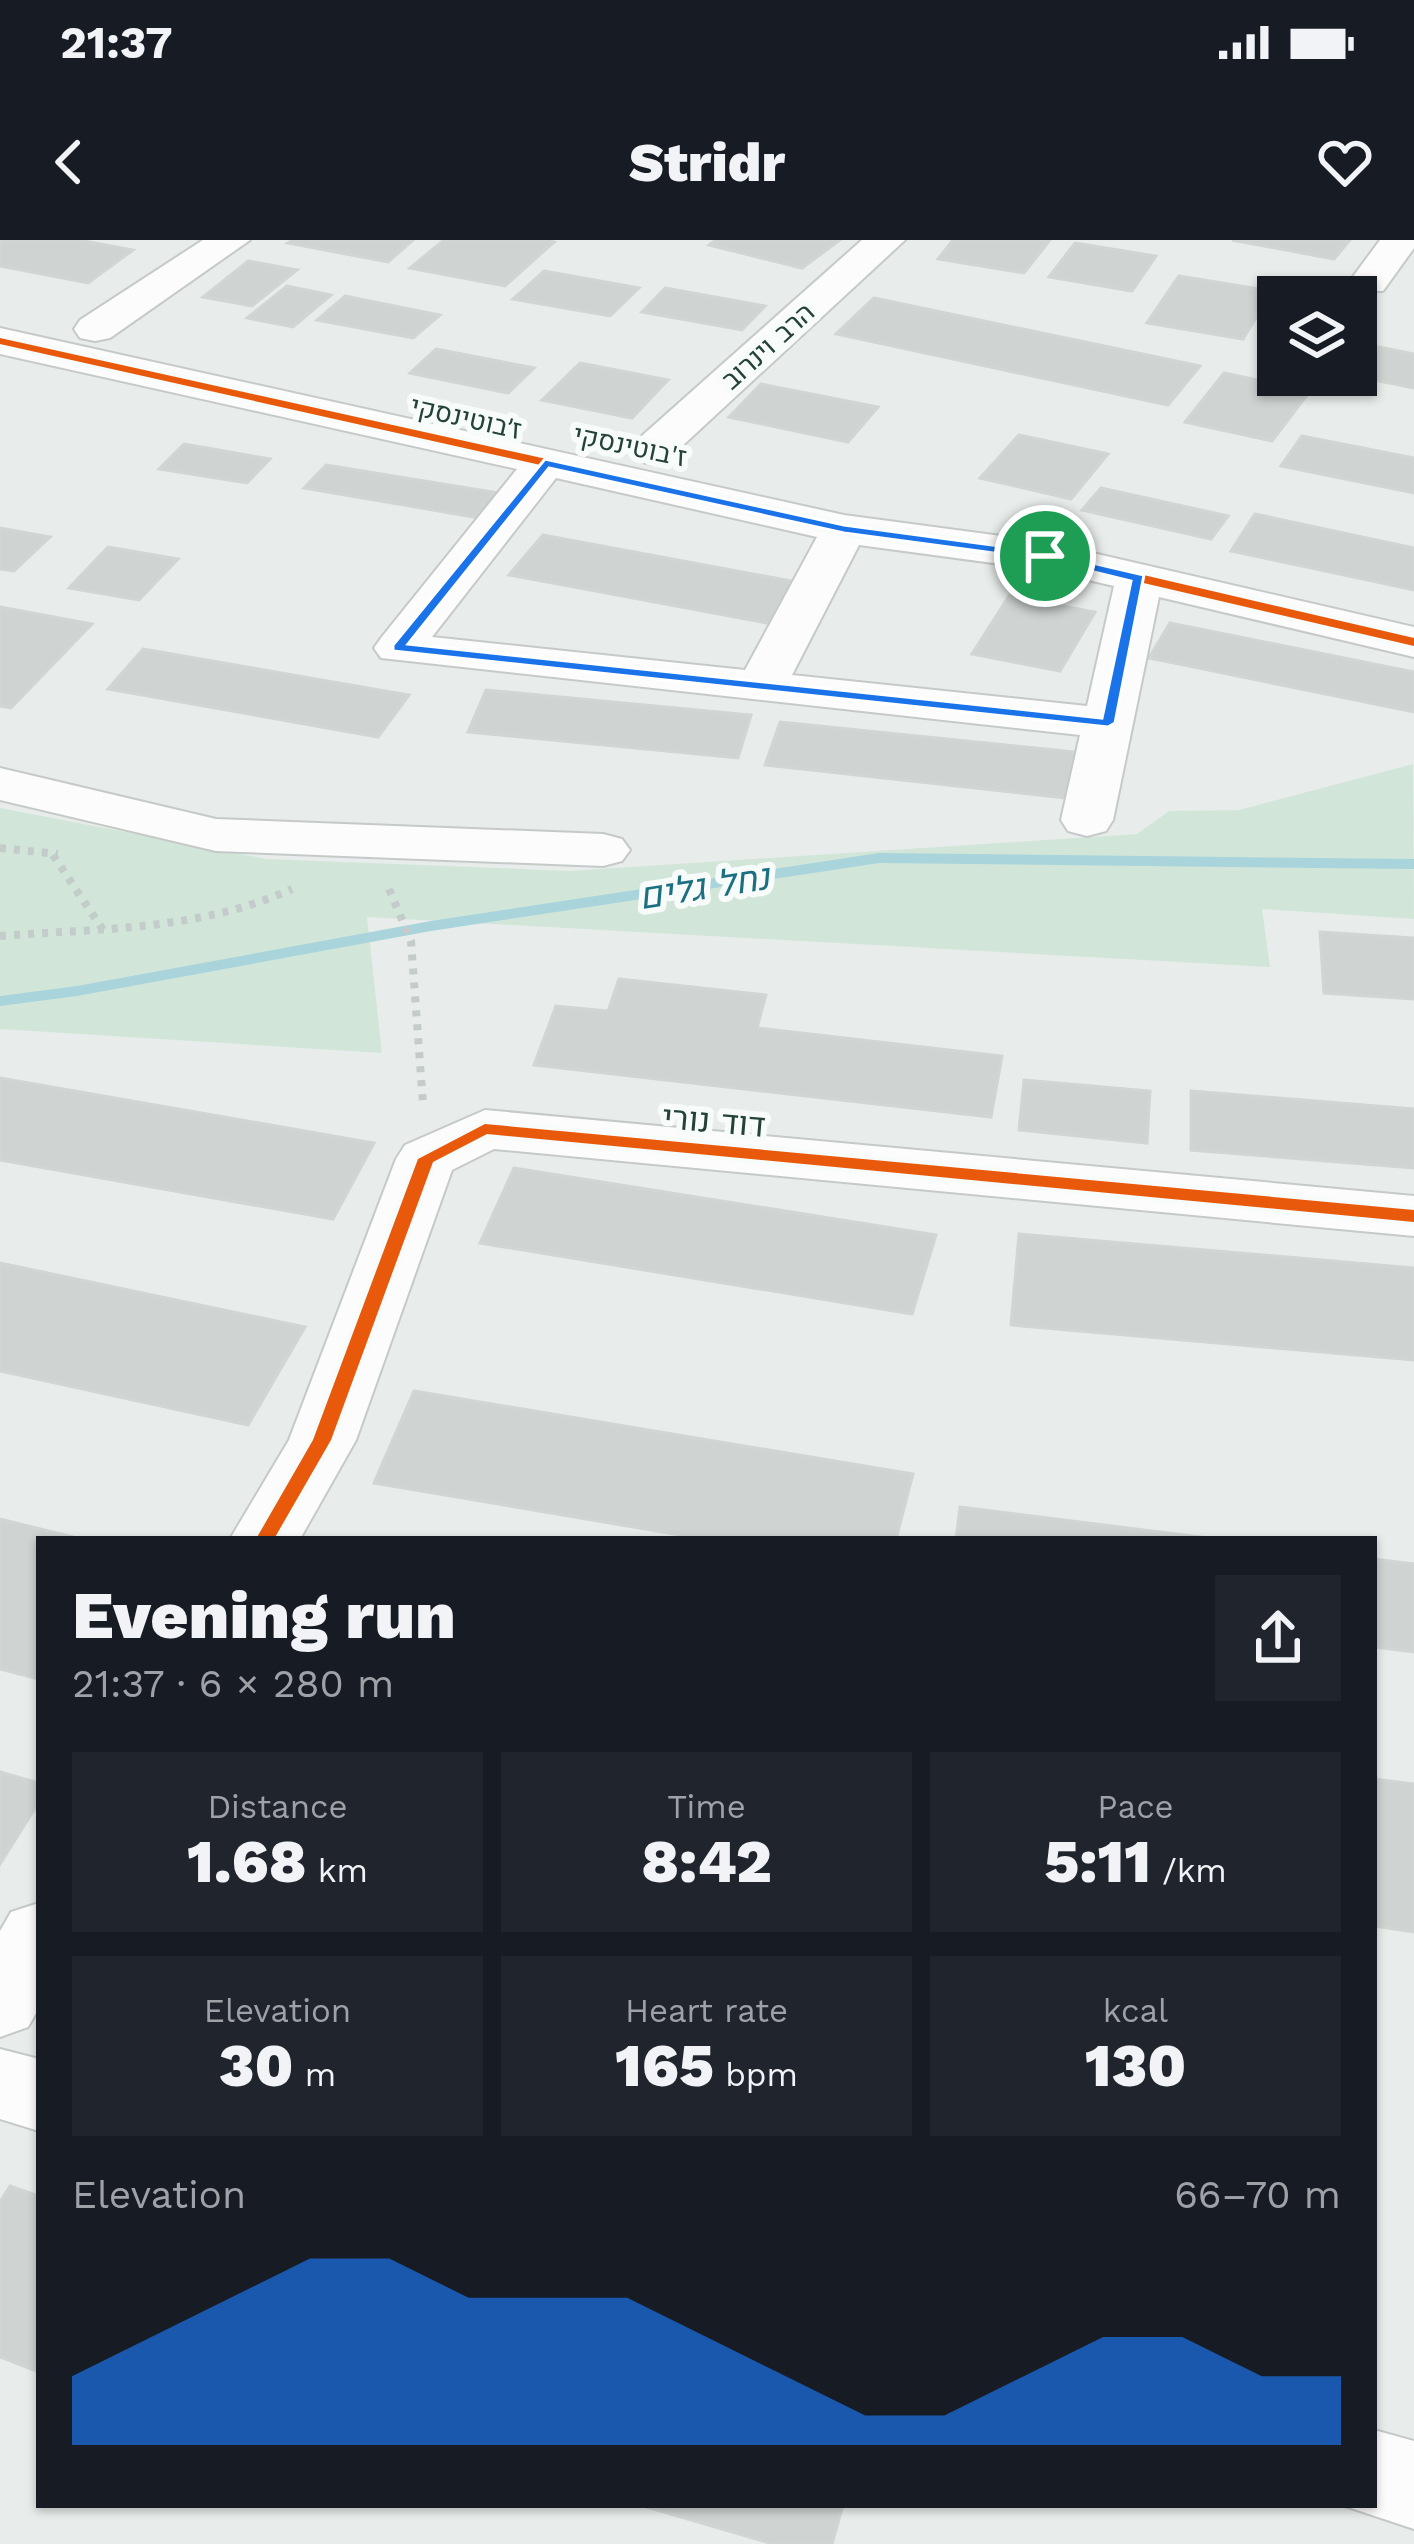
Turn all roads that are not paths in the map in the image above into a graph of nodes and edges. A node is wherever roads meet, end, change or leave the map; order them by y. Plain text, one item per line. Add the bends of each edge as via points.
1 (230, 240) edge
2 (885, 240) edge
3 (1400, 240) edge
4 (1373, 276) edge
5 (0, 310) edge
6 (95, 329) junction
7 (0, 341) edge
8 (651, 451) junction
9 (545, 463) junction
10 (844, 529) junction
11 (1045, 556) junction
12 (1139, 578) junction
13 (1414, 642) edge
14 (761, 687) junction
15 (1108, 723) junction
16 (0, 784) edge
17 (1087, 820) dead end
18 (603, 850) dead end
19 (1414, 1216) edge
20 (267, 1536) edge
21 (36, 1939) edge
22 (0, 2003) edge
23 (0, 2084) edge
24 (36, 2094) edge
25 (1377, 2475) edge
26 (1414, 2485) edge

1 - 6 street
2 - 8 street, הרב וינרוב
3 - 4 street
5 - 6 street, ז'בוטינסקי
6 - 8 street, ז'בוטינסקי
7 - 9 street, ז׳בוטינסקי
8 - 11 street, ז'בוטינסקי via 875,498
9 - 10 street, ז׳בוטינסקי
9 - 14 street via 398,648
10 - 11 street, ז׳בוטינסקי
10 - 14 street
11 - 12 street, ז׳בוטינסקי
12 - 13 street, ז׳בוטינסקי
12 - 15 street
14 - 15 street
15 - 17 street
16 - 18 street via 216,835
19 - 20 street, דוד נורי via 485,1130 426,1159 322,1440
21 - 22 street
23 - 24 street
25 - 26 street

